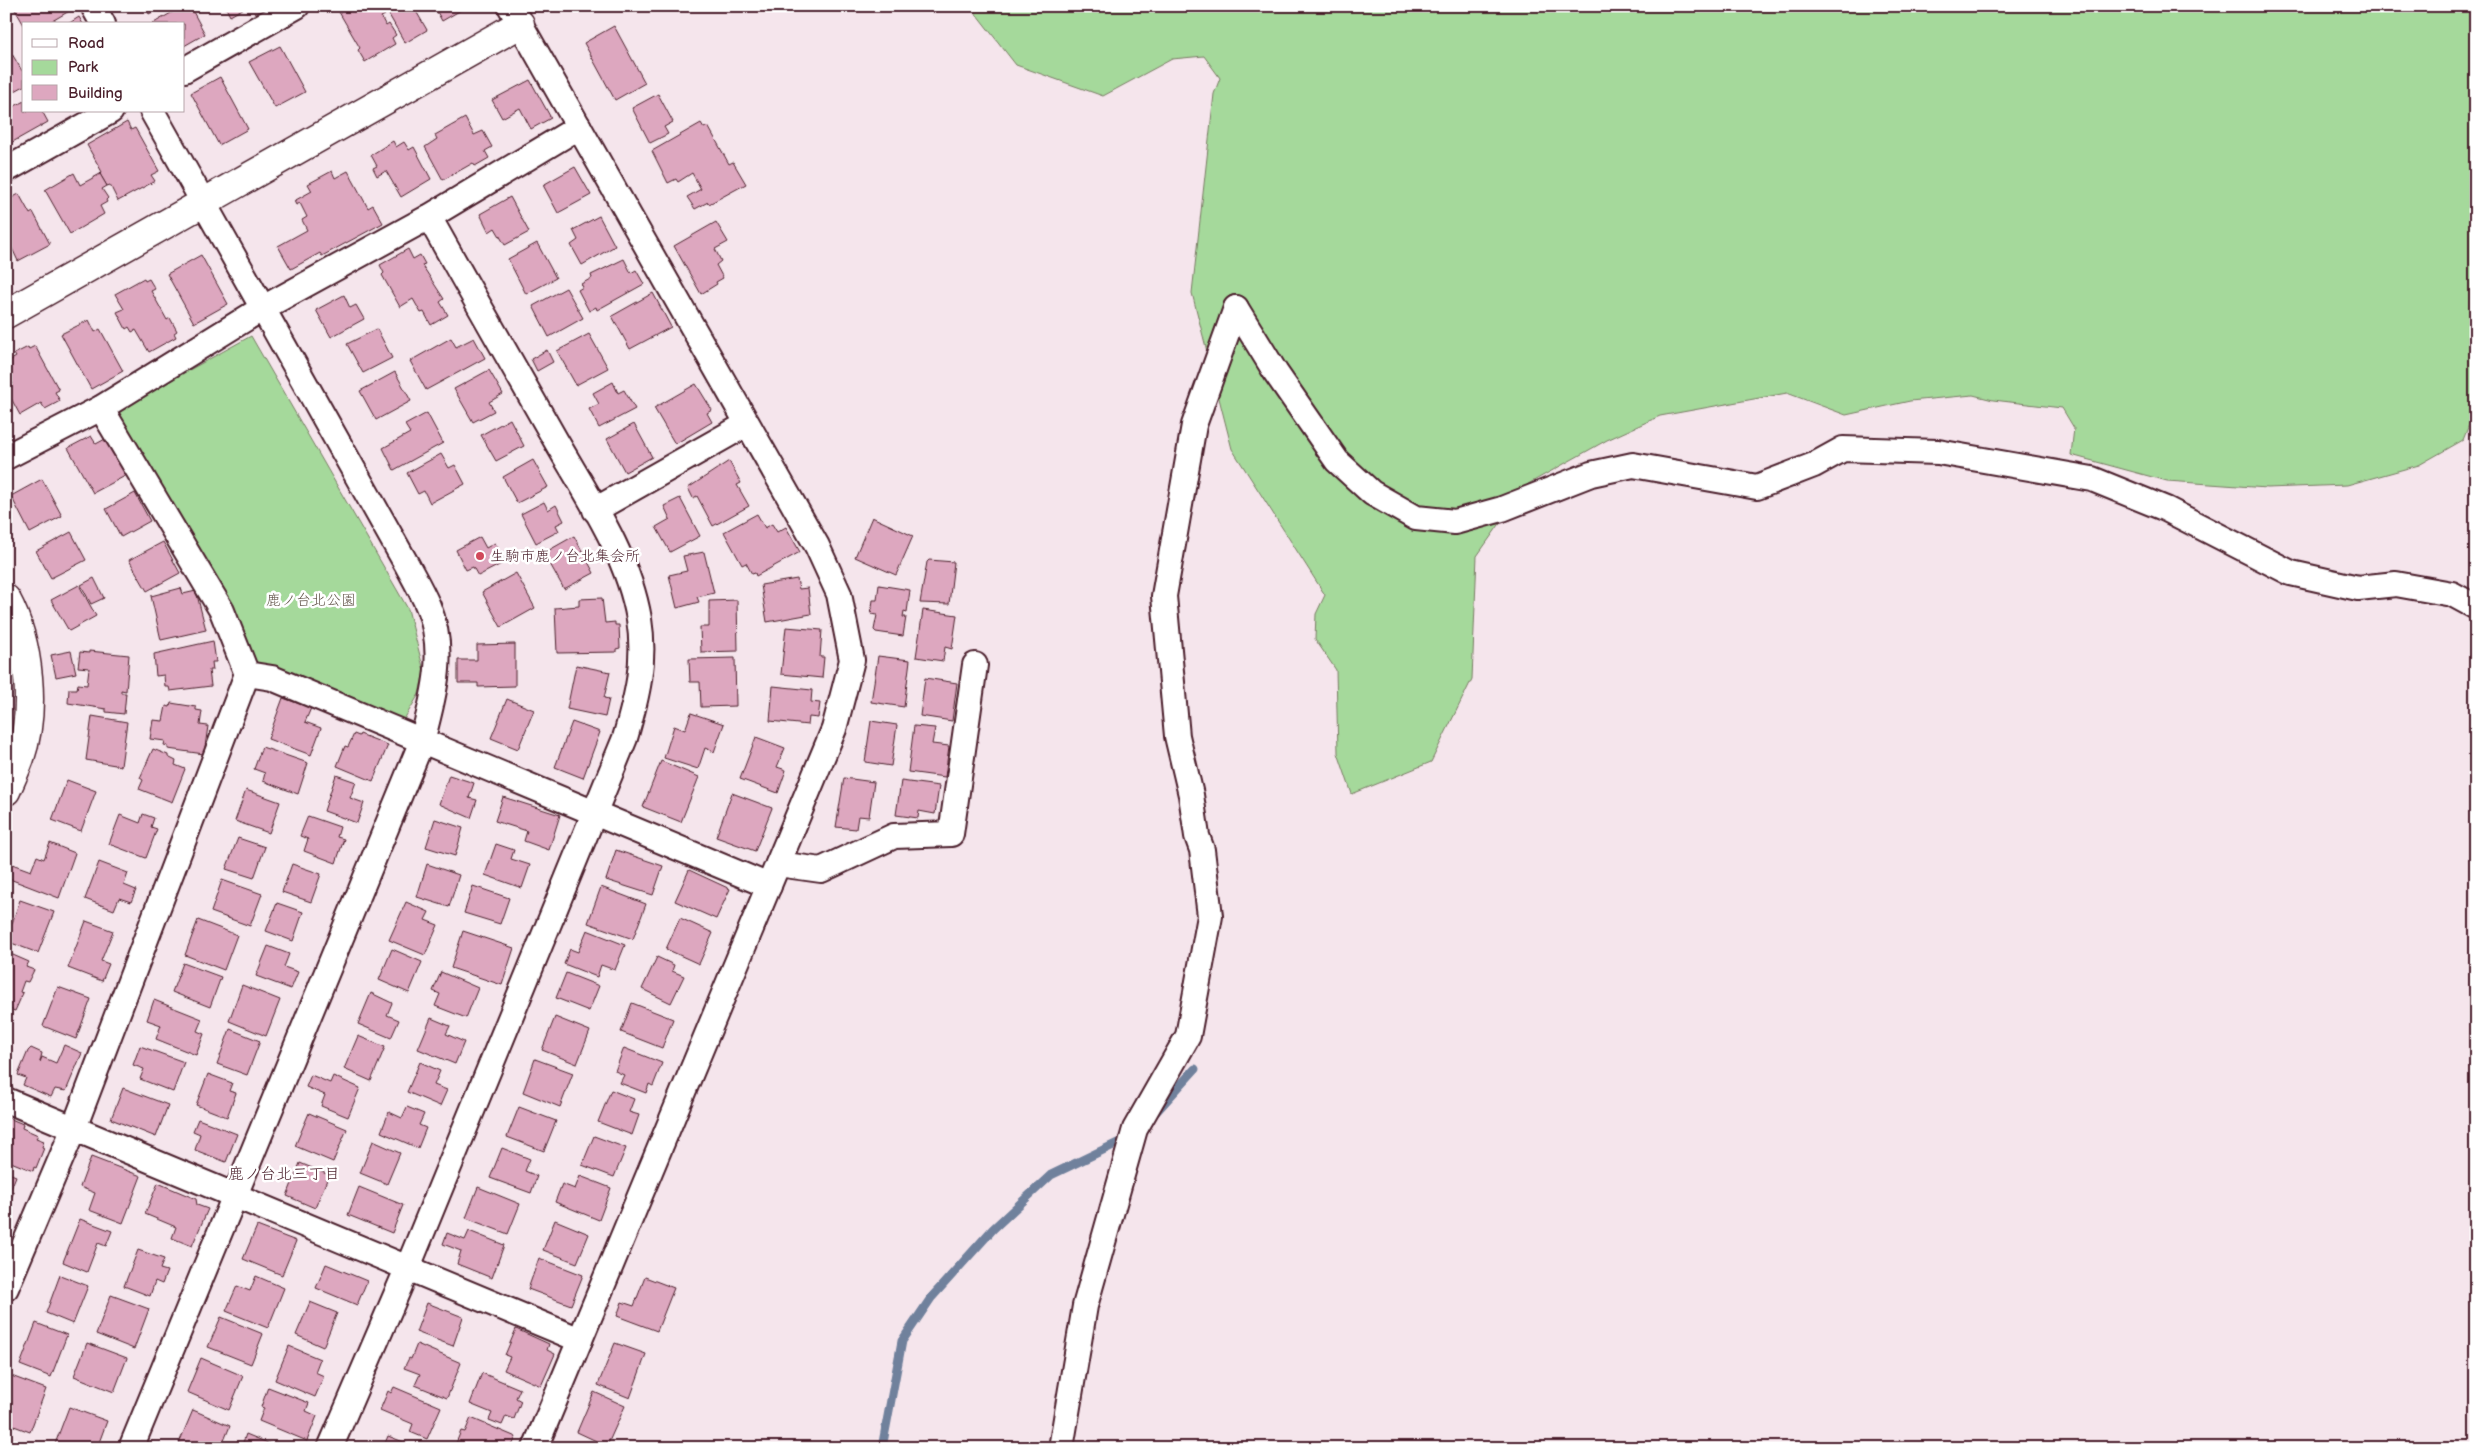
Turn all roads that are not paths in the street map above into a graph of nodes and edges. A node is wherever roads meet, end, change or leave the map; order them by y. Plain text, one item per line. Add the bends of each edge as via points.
1 (93, 6) edge
2 (297, 6) edge
3 (515, 15) edge
4 (102, 22) edge
5 (185, 69) edge
6 (109, 112) edge
7 (153, 112) edge
8 (579, 127) junction
9 (6, 170) edge
10 (203, 202) junction
11 (429, 217) junction
12 (263, 308) junction
13 (6, 314) edge
14 (100, 408) junction
15 (747, 424) junction
16 (6, 458) edge
17 (595, 510) junction
18 (6, 599) edge
19 (2476, 607) edge
20 (975, 664) dead end
21 (247, 674) junction
22 (422, 741) junction
23 (6, 791) edge
24 (595, 813) junction
25 (774, 875) junction
26 (6, 1100) edge
27 (74, 1128) junction
28 (236, 1196) junction
29 (408, 1267) junction
30 (6, 1288) edge
31 (580, 1340) junction
32 (131, 1448) edge
33 (330, 1448) edge
34 (535, 1448) edge
35 (1061, 1448) edge

1 - 4 street
2 - 5 street
3 - 8 street
3 - 10 street
6 - 9 street
7 - 10 street
8 - 11 street
8 - 15 street
10 - 12 street
10 - 13 street
11 - 12 street
11 - 17 street
12 - 14 street
12 - 22 street via 429,607 439,667
14 - 16 street
14 - 21 street via 222,611
15 - 17 street
15 - 25 street via 817,546 839,594 852,660 834,730
17 - 24 street via 627,572 639,619 643,664 625,738
18 - 23 street via 26,659 29,709 20,757
19 - 35 street via 2452,594 2396,584 2358,588 2291,573 2166,509 2092,480 1938,452 1843,449 1814,465 1757,487 1633,465 1591,474 1502,509 1455,522 1416,518 1372,494 1337,461 1236,308 1194,425 1164,596 1177,736 1202,850 1210,916 1188,1036 1135,1128 1085,1306
20 - 25 street via 951,834 894,836 821,870
21 - 22 street via 272,678
21 - 27 street
22 - 24 street
22 - 28 street
24 - 25 street
24 - 29 street
25 - 31 street
26 - 27 street
27 - 28 street
27 - 30 street
28 - 29 street
28 - 32 street
29 - 31 street
29 - 33 street
31 - 34 street

